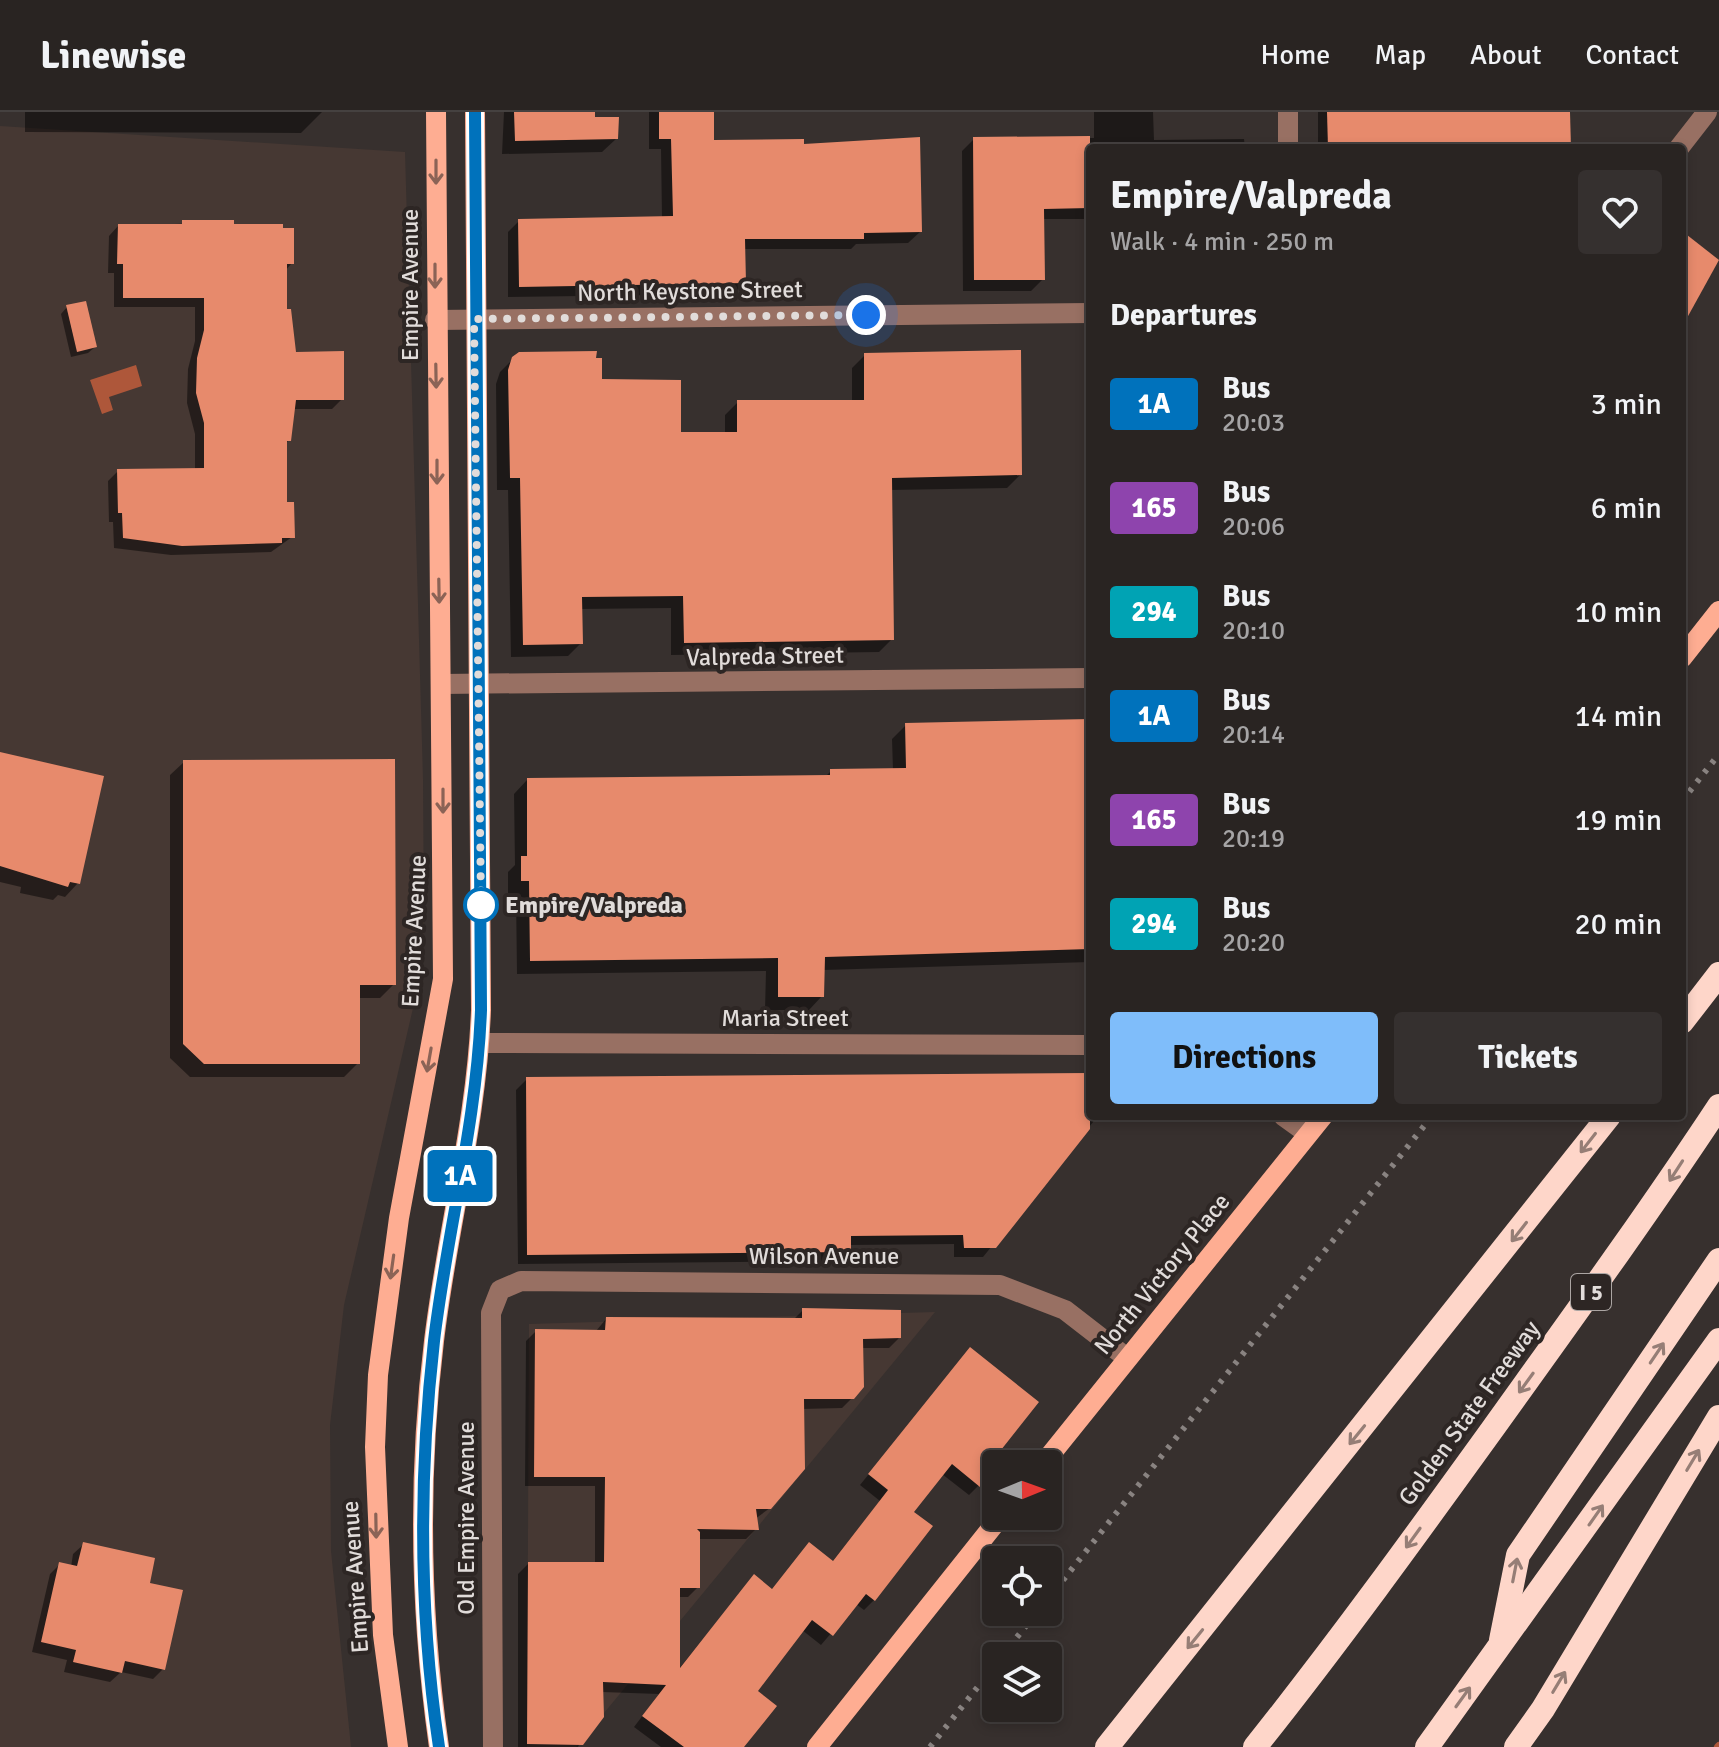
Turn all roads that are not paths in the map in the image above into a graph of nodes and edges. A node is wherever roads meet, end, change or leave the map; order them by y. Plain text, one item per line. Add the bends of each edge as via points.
1 (436, 112) edge
2 (475, 112) edge
3 (1288, 112) edge
4 (1707, 112) edge
5 (1288, 144) edge
6 (1682, 144) edge
7 (1086, 313) edge
8 (474, 319) junction
9 (435, 320) junction
10 (1719, 611) edge
11 (1686, 653) edge
12 (1086, 678) edge
13 (441, 684) junction
14 (481, 685) junction
15 (1719, 974) edge
16 (1686, 1017) edge
17 (480, 1043) junction
18 (1086, 1045) edge
19 (1719, 1106) edge
20 (1289, 1120) edge
21 (1320, 1120) edge
22 (1606, 1120) edge
23 (1308, 1134) junction
24 (1719, 1260) edge
25 (500, 1290) joint
26 (1719, 1340) edge
27 (1127, 1358) junction
28 (1719, 1417) edge
29 (1054, 1450) edge
30 (990, 1530) edge
31 (1500, 1646) junction
32 (398, 1747) edge
33 (439, 1747) edge
34 (493, 1747) edge
35 (817, 1747) edge
36 (1107, 1747) edge
37 (1255, 1747) edge
38 (1427, 1747) edge
39 (1516, 1747) edge

1 -> 9 main road, Empire Avenue
2 - 8 main road
3 - 5 street
4 - 6 street
7 - 8 street, North Keystone Street
8 - 9 street, North Keystone Street
8 - 14 main road
9 -> 13 main road, Empire Avenue
10 - 11 main road
12 - 14 street, Valpreda Street
13 - 14 street, Valpreda Street
13 -> 32 main road, Empire Avenue via 443,979 399,1218 378,1375 375,1447 383,1635
14 - 17 main road
15 - 16 highway
17 - 18 street, Maria Street
17 - 33 main road via 428,1407 427,1640
19 -> 37 highway, Golden State Freeway / I 5 via 1495,1426
20 - 23 street
21 - 23 main road, North Victory Place
22 -> 36 highway
23 - 27 main road, North Victory Place
31 -> 24 highway via 1518,1555
25 - 27 street, Wilson Avenue via 521,1281 1000,1285 1065,1310
25 - 34 street, Old Empire Avenue via 491,1313
31 -> 26 highway
27 - 29 main road, North Victory Place
39 -> 28 highway
30 - 35 main road
38 -> 31 highway

